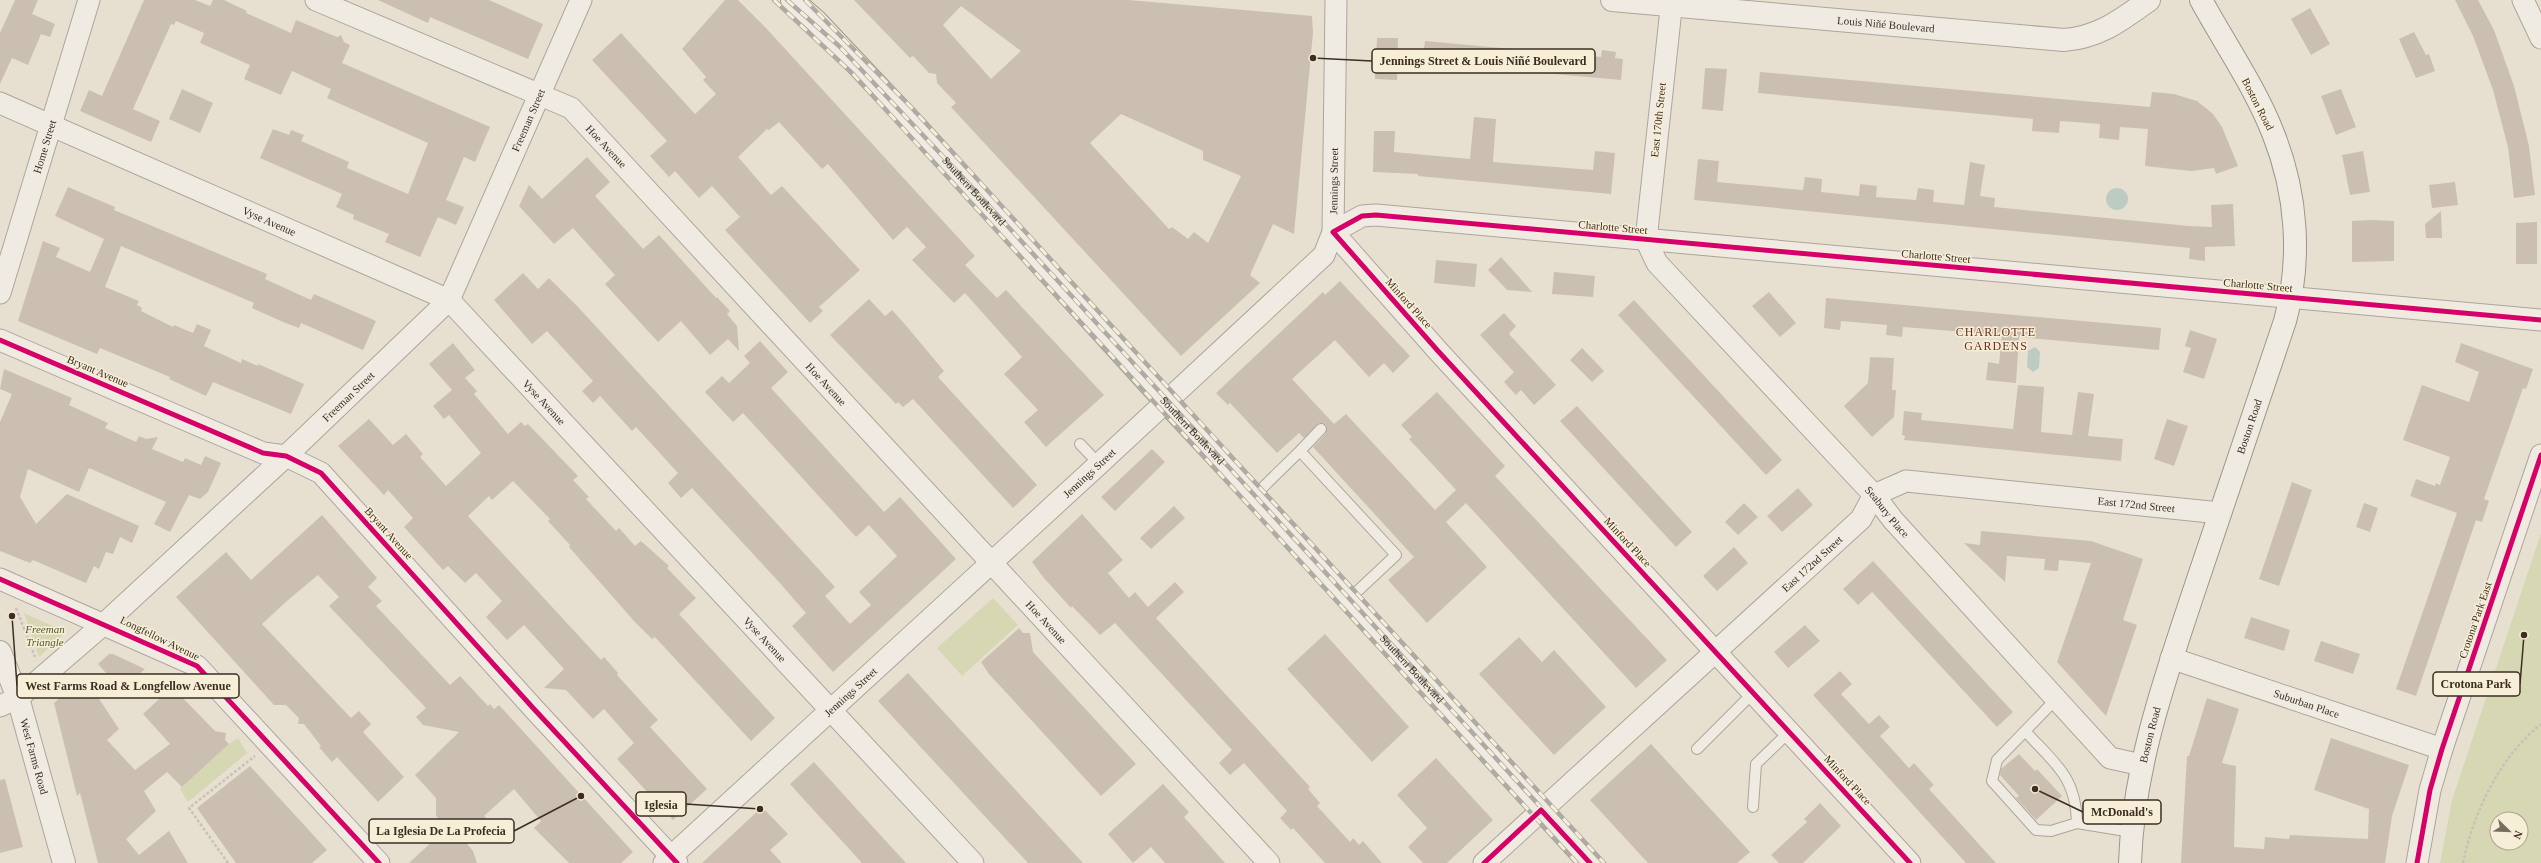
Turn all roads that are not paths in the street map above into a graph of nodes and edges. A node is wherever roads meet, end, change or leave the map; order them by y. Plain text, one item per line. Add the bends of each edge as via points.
1 (89, 0) edge
2 (316, 0) edge
3 (581, 0) edge
4 (792, 0) edge
5 (1336, 0) edge
6 (1612, 0) edge
7 (2150, 0) edge
8 (2200, 0) edge
9 (2523, 0) edge
10 (1671, 3) edge
11 (2541, 38) edge
12 (540, 96) junction
13 (0, 103) edge
14 (51, 125) junction
15 (1333, 232) junction
16 (1646, 240) junction
17 (0, 293) edge
18 (2291, 298) junction
19 (449, 300) junction
20 (2541, 320) edge
21 (0, 340) edge
22 (1166, 402) junction
23 (1321, 429) dead end
24 (1080, 444) dead end
25 (1300, 451) junction
26 (2541, 455) edge
27 (286, 456) junction
28 (1099, 464) junction
29 (1874, 495) junction
30 (1254, 496) junction
31 (2220, 513) junction
32 (992, 561) junction
33 (0, 579) edge
34 (1348, 600) junction
35 (105, 623) junction
36 (1715, 651) junction
37 (0, 652) edge
38 (2171, 658) junction
39 (1753, 693) junction
40 (2057, 698) junction
41 (9, 702) edge
42 (832, 709) junction
43 (2025, 731) junction
44 (1789, 732) junction
45 (1697, 749) dead end
46 (2442, 749) junction
47 (2142, 765) junction
48 (1753, 807) dead end
49 (1541, 810) junction
50 (2077, 823) junction
51 (2132, 832) junction
52 (671, 861) edge
53 (1907, 862) edge
54 (64, 863) edge
55 (379, 863) edge
56 (973, 863) edge
57 (1269, 863) edge
58 (1484, 863) edge
59 (1590, 863) edge
60 (2130, 863) edge
61 (2417, 863) edge

1 - 14 street, Home Street
2 - 12 street, Hoe Avenue
3 - 12 street, Freeman Street
4 - 22 main road, Southern Boulevard via 816,21 917,128
5 - 15 street, Jennings Street
6 - 10 main road, Louis Niñé Boulevard
7 - 10 main road, Louis Niñé Boulevard via 2103,30 2090,36 2064,40
8 - 18 main road, Boston Road via 2273,132 2281,154 2294,215 2295,243
9 - 11 street
10 - 16 street, East 170th Street
12 - 19 street, Freeman Street
12 - 32 street, Hoe Avenue via 572,108
13 - 14 street, Vyse Avenue
14 - 17 street, Home Street
14 - 19 street, Vyse Avenue
15 - 16 street, Charlotte Street via 1362,216 1376,215
15 - 22 street, Jennings Street via 1324,255
15 - 36 street, Minford Place via 1438,351
16 - 18 street, Charlotte Street
16 - 29 street, Seabury Place via 1656,263
18 - 20 street, Charlotte Street
18 - 31 main road, Boston Road
19 - 27 street, Freeman Street
19 - 42 street, Vyse Avenue
21 - 27 street, Bryant Avenue via 263,453
22 - 28 street, Jennings Street
22 - 30 main road, Southern Boulevard
23 - 25 lane
24 - 28 lane
25 - 30 lane
25 - 34 lane via 1396,555
26 - 46 street, Crotona Park East
27 - 35 street, Freeman Street
27 - 52 street, Bryant Avenue via 321,473
28 - 32 street, Jennings Street
29 - 31 street, East 172nd Street via 1906,481
29 - 36 street, East 172nd Street via 1861,519
29 - 40 street, Seabury Place via 1893,520
30 - 34 main road, Southern Boulevard
31 - 38 main road, Boston Road
32 - 42 street, Jennings Street
32 - 57 street, Hoe Avenue
33 - 35 street, Longfellow Avenue
34 - 49 main road, Southern Boulevard
35 - 41 street, Freeman Street
35 - 55 street, Longfellow Avenue via 197,666
36 - 39 street, Minford Place
36 - 49 street, East 172nd Street
37 - 41 main road, West Farms Road
38 - 46 street, Suburban Place
38 - 47 main road, Boston Road
39 - 44 street, Minford Place
39 - 45 lane
40 - 43 lane
40 - 47 street, Seabury Place via 2110,758
41 - 54 main road, West Farms Road
42 - 52 street, Jennings Street
42 - 56 street, Vyse Avenue
43 - 50 lane via 2069,780 2077,803
43 - 50 lane via 1997,760 1992,781 2036,830 2051,831
44 - 48 lane via 1756,764
44 - 53 street, Minford Place
46 - 61 street, Crotona Park East via 2430,790
47 - 51 main road, Boston Road
49 - 58 street, East 172nd Street
49 - 59 main road, Southern Boulevard
50 - 51 lane
51 - 60 main road, Boston Road

